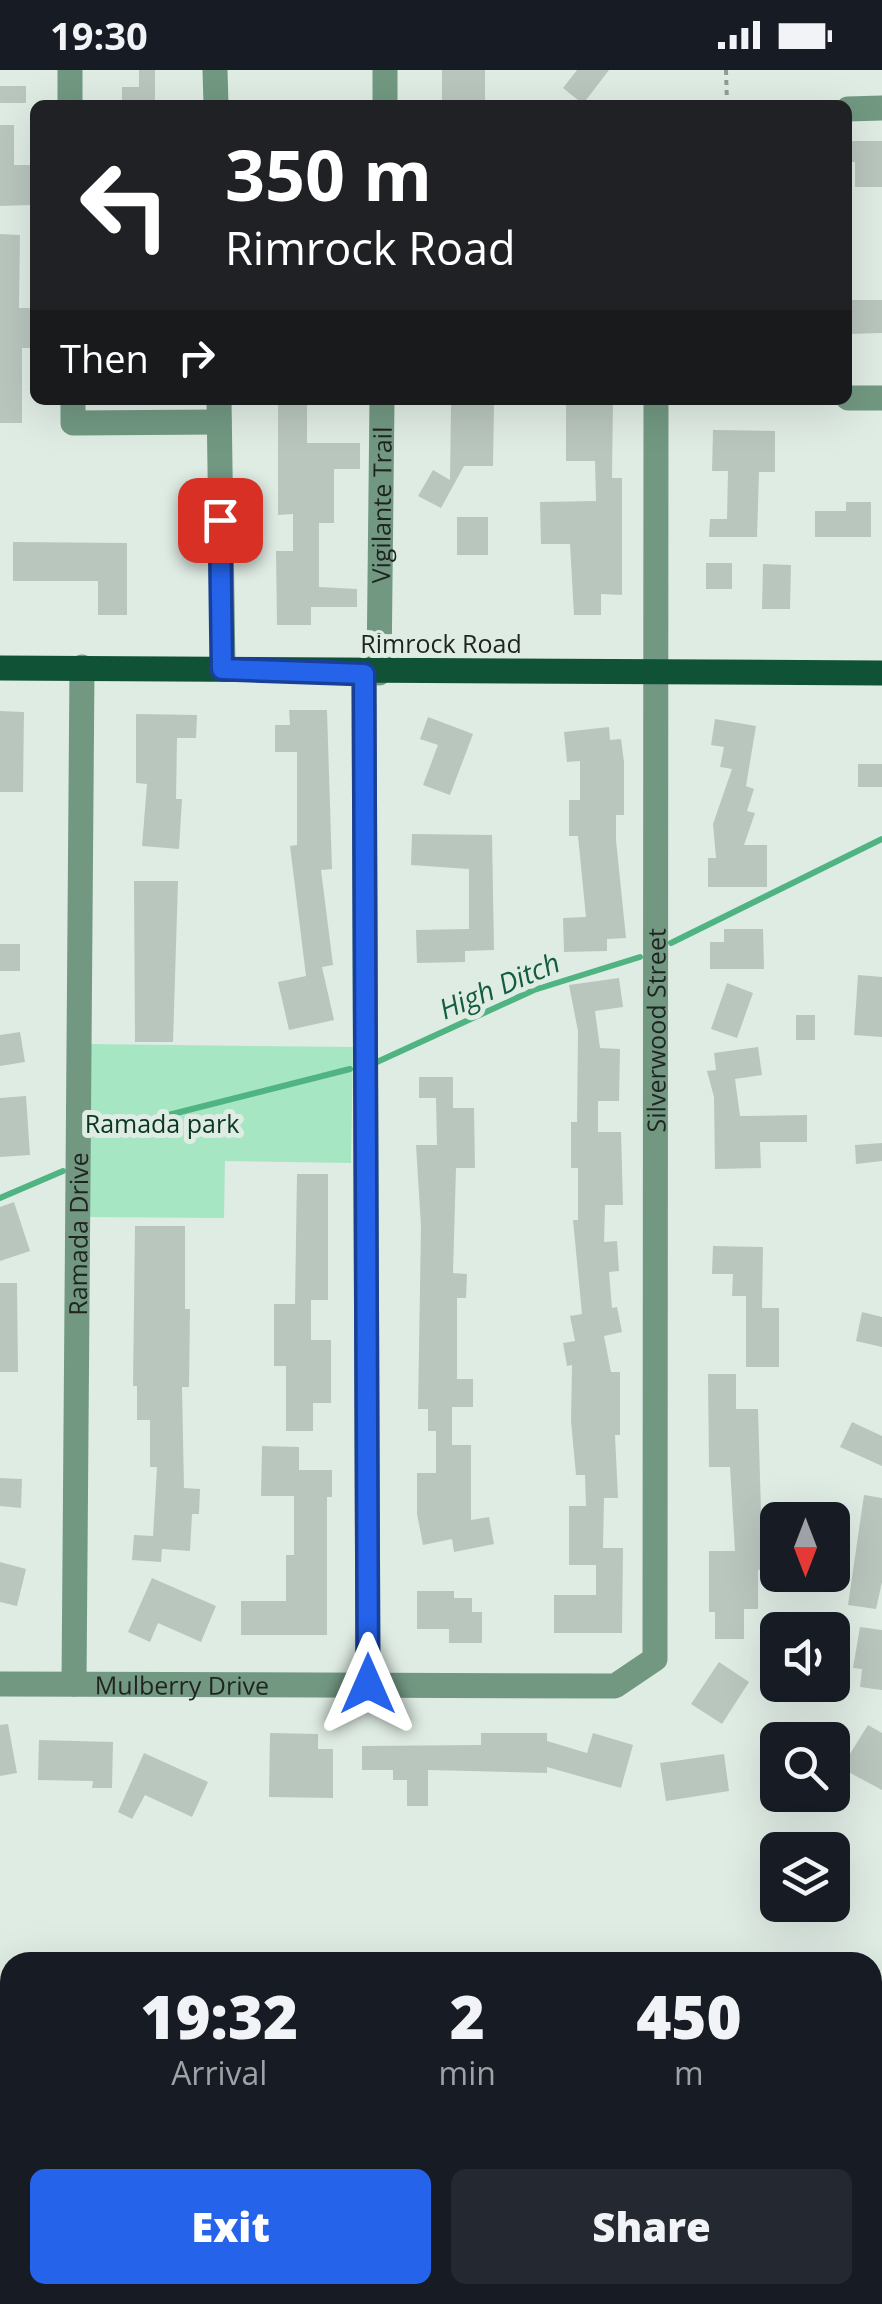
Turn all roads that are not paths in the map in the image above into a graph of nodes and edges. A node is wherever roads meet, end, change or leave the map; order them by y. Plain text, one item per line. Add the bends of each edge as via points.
1 (70, 70) edge
2 (215, 70) edge
3 (385, 70) edge
4 (70, 100) edge
5 (216, 100) edge
6 (385, 100) edge
7 (882, 108) edge
8 (852, 109) edge
9 (852, 398) edge
10 (882, 398) edge
11 (73, 405) edge
12 (382, 405) edge
13 (656, 405) edge
14 (219, 411) edge
15 (82, 667) junction
16 (0, 668) edge
17 (222, 669) junction
18 (372, 674) junction
19 (656, 674) junction
20 (882, 674) edge
21 (655, 1659) joint
22 (0, 1684) edge
23 (74, 1684) junction
24 (368, 1684) junction

1 - 4 street
2 - 5 street
3 - 6 street
7 - 8 street
9 - 10 street
11 - 14 street via 73,423
12 - 18 street, Vigilante Trail
13 - 19 street, Silverwood Street
14 - 17 street
15 - 16 main road, Rimrock Road
15 - 17 main road, Rimrock Road
15 - 23 street, Ramada Drive
17 - 18 main road, Rimrock Road
18 - 19 main road, Rimrock Road
18 - 24 street, Vigilante Trail
19 - 20 main road, Rimrock Road
19 - 21 street, Silverwood Street
21 - 24 street, Mulberry Drive via 615,1686
22 - 23 street, Mulberry Drive
23 - 24 street, Mulberry Drive

